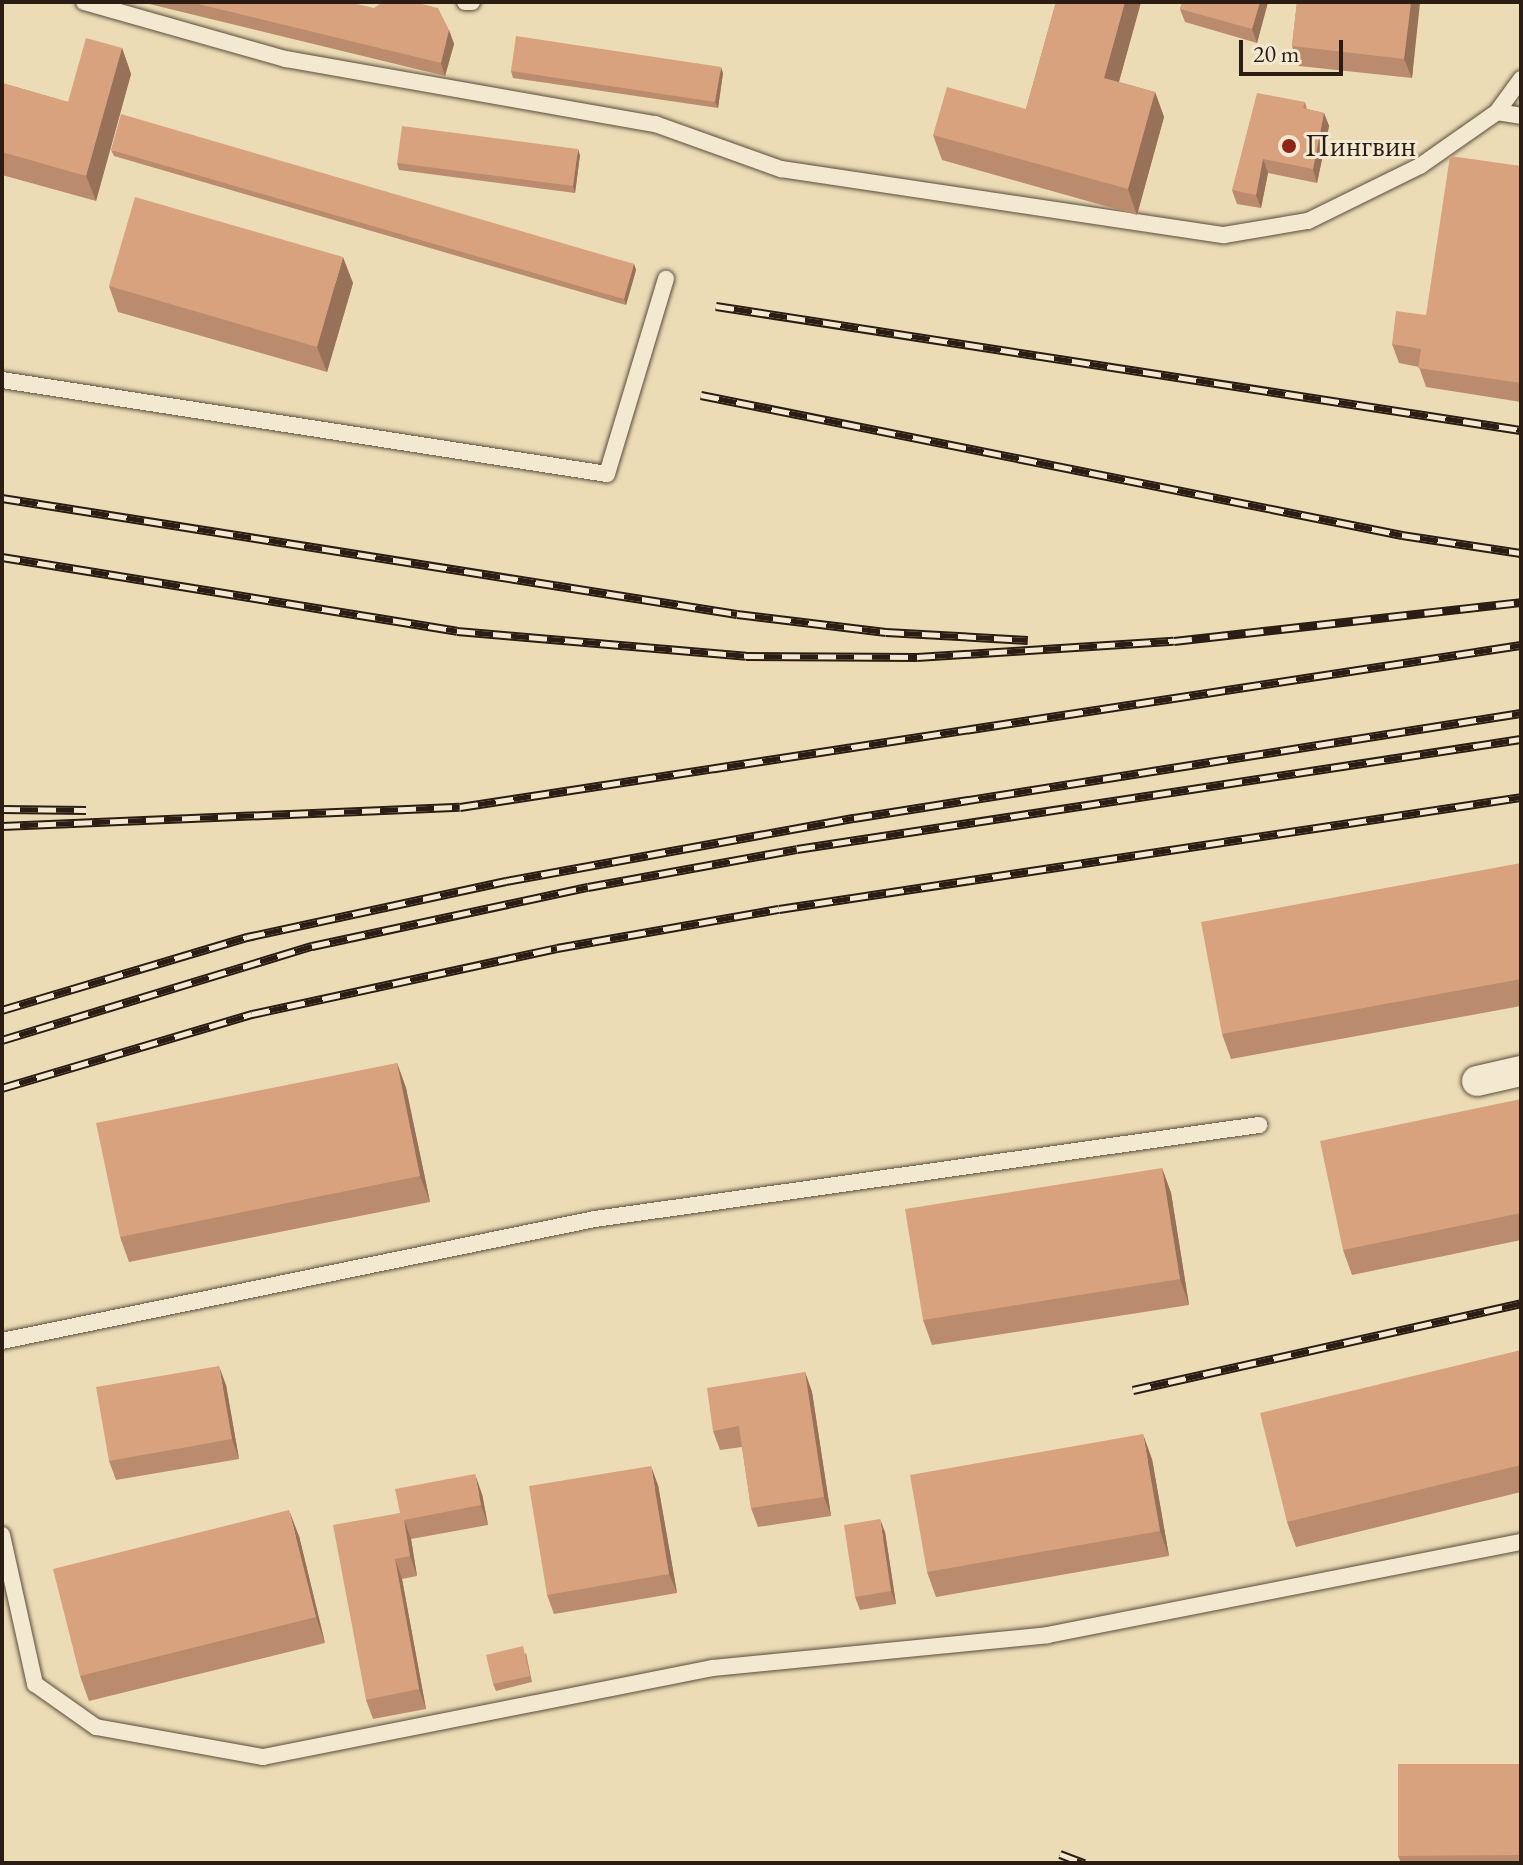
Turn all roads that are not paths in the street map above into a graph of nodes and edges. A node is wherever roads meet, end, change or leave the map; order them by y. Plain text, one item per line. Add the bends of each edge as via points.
1 (84, 2) edge
2 (465, 2) edge
3 (472, 2) edge
4 (1521, 79) edge
5 (1497, 112) junction
6 (1521, 116) edge
7 (666, 279) dead end
8 (2, 380) edge
9 (1521, 1071) edge
10 (1477, 1081) dead end
11 (1259, 1125) dead end
12 (2, 1341) edge
13 (2, 1535) edge
14 (1521, 1542) edge

1 - 5 lane via 286,59 655,124 781,169 1224,235 1308,221 1420,166
2 - 3 lane
4 - 5 lane
5 - 6 lane
7 - 8 lane via 607,474
9 - 10 street
11 - 12 lane via 595,1219
13 - 14 lane via 35,1684 96,1727 263,1757 713,1668 1047,1635

